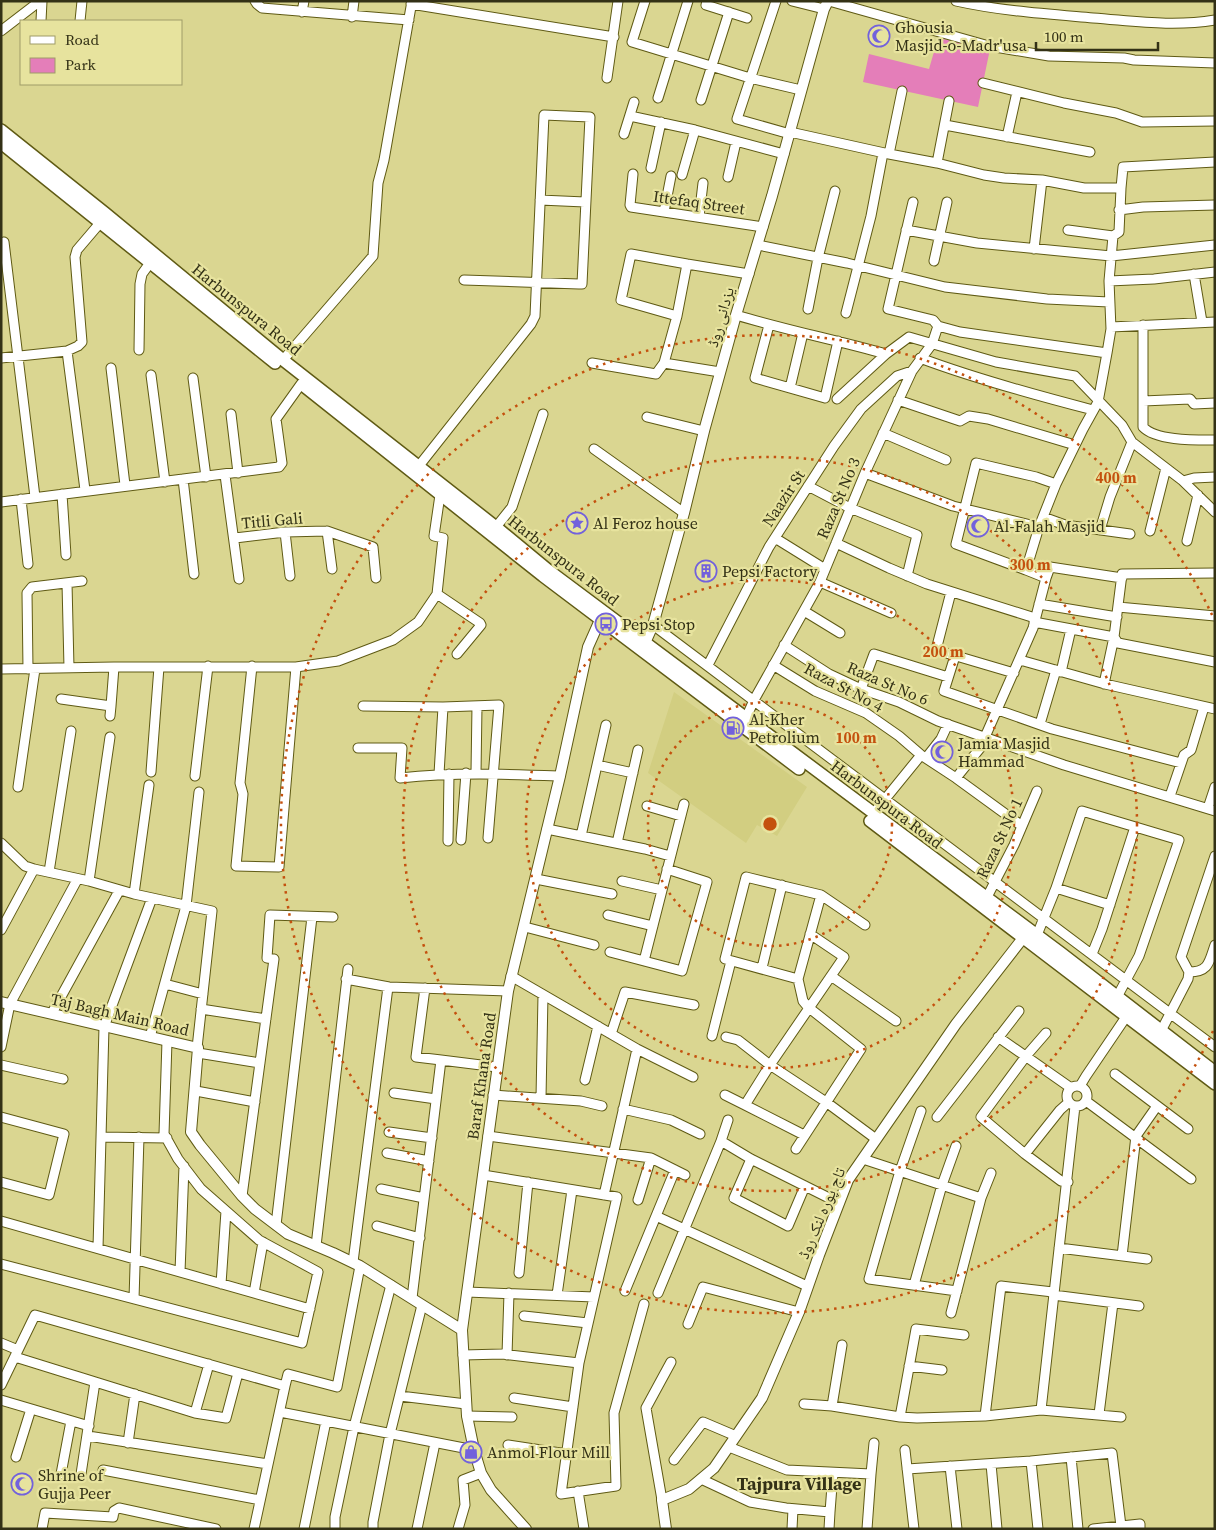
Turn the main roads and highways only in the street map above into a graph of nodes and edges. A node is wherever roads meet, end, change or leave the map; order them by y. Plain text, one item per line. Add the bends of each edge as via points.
1 (1, 130) edge
2 (1, 143) edge
3 (48, 174) junction
4 (281, 363) junction
5 (545, 573) junction
6 (794, 760) junction
7 (984, 901) junction
8 (1215, 1072) edge
9 (1215, 1084) edge

1 - 3 main road, Harbunspura Road
2 - 3 main road, Harbunspura Road
3 - 4 main road, Harbunspura Road
3 - 4 main road, Harbunspura Road via 100,223
4 - 5 main road, Harbunspura Road via 496,527
4 - 5 main road, Harbunspura Road via 301,384 440,495
5 - 6 main road, Harbunspura Road via 600,620
5 - 6 main road, Harbunspura Road via 746,718
6 - 7 main road, Harbunspura Road
6 - 7 main road, Harbunspura Road via 926,853
7 - 8 main road, Harbunspura Road via 1061,953
7 - 9 main road, Harbunspura Road via 1023,938

